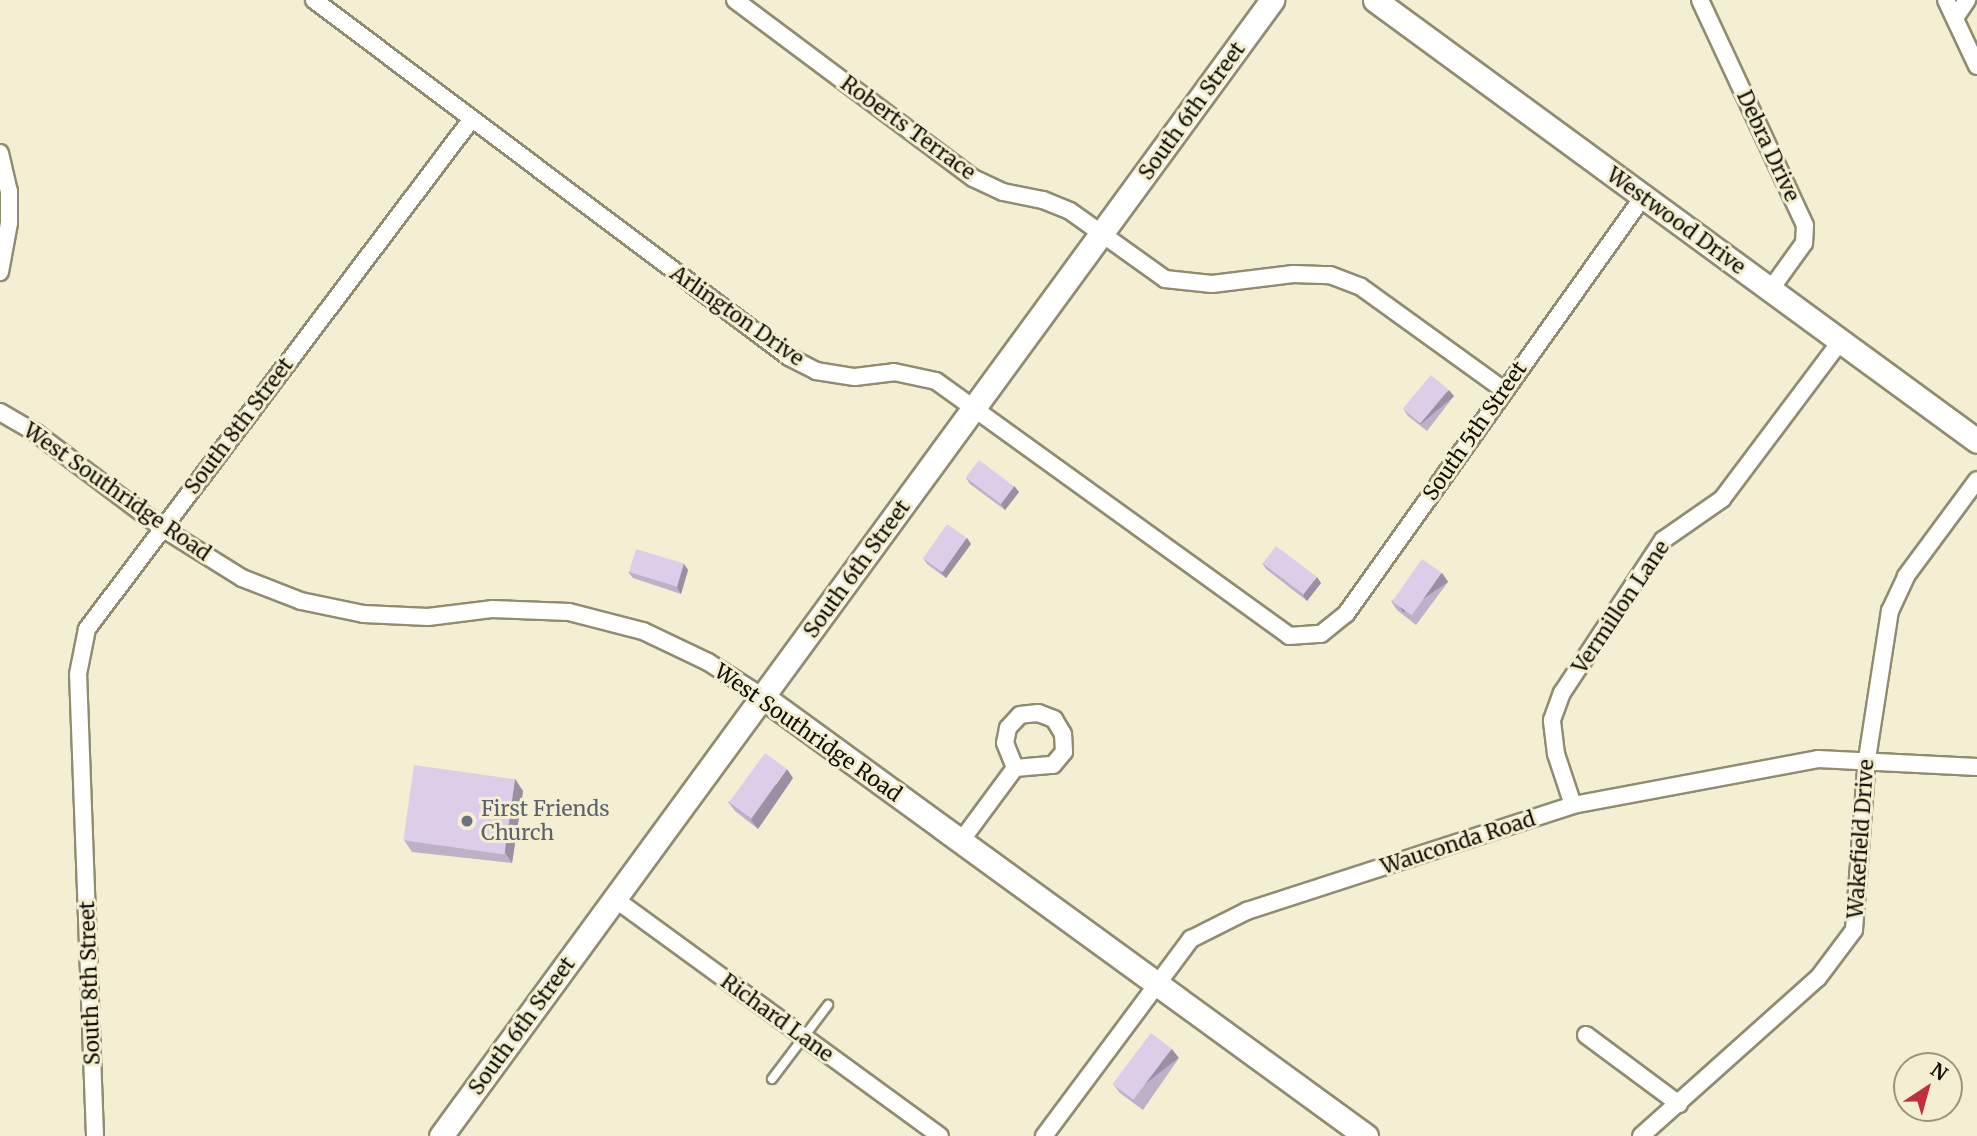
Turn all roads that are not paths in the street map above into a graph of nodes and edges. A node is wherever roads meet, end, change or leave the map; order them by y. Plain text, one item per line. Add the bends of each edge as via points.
1 (314, 0) edge
2 (735, 0) edge
3 (1272, 0) edge
4 (1375, 0) edge
5 (1700, 0) edge
6 (1946, 0) edge
7 (1967, 0) edge
8 (1955, 18) junction
9 (1977, 66) edge
10 (471, 120) junction
11 (0, 153) edge
12 (1643, 197) junction
13 (1103, 235) junction
14 (0, 272) edge
15 (1771, 289) junction
16 (1840, 342) junction
17 (1504, 390) junction
18 (977, 407) junction
19 (0, 412) edge
20 (1977, 441) edge
21 (1977, 480) edge
22 (162, 528) junction
23 (1289, 635) joint
24 (763, 697) junction
25 (1867, 759) junction
26 (1977, 767) edge
27 (1015, 768) dead end
28 (1573, 805) junction
29 (961, 841) junction
30 (615, 900) junction
31 (1156, 986) junction
32 (828, 1004) dead end
33 (1586, 1035) dead end
34 (804, 1037) junction
35 (772, 1079) dead end
36 (1679, 1104) junction
37 (96, 1136) edge
38 (441, 1136) edge
39 (940, 1136) edge
40 (1044, 1136) edge
41 (1366, 1136) edge
42 (1642, 1136) edge

1 - 10 street, Arlington Drive
2 - 13 street, Roberts Terrace via 974,178 1003,192 1070,211
3 - 13 street, South 6th Street
4 - 12 street, Westwood Drive
5 - 15 street, Debra Drive via 1805,225 1804,243
6 - 8 street
7 - 8 street
8 - 9 street
10 - 18 street, Arlington Drive via 789,357 816,371 855,377 894,372 936,381
10 - 22 street, South 8th Street
11 - 14 street via 9,191 9,223
12 - 15 street, Westwood Drive
12 - 17 street, South 5th Street
13 - 17 street, Roberts Terrace via 1165,279 1212,285 1293,274 1330,275 1361,286
13 - 18 street, South 6th Street
15 - 16 street, Westwood Drive
16 - 20 street, Westwood Drive
16 - 28 street, Vermillon Lane via 1722,499 1663,540 1562,693 1552,720 1556,754
17 - 23 street, South 5th Street via 1346,614 1321,634
18 - 23 street, Arlington Drive
18 - 24 street, South 6th Street
19 - 22 street, West Southridge Road via 36,433
21 - 25 street, Wakefield Drive via 1906,576 1890,611
22 - 24 street, West Southridge Road via 242,578 301,601 364,614 428,617 492,609 569,612 643,631 708,662
22 - 37 street, South 8th Street via 87,629 79,650
24 - 29 street, West Southridge Road
24 - 30 street, South 6th Street
25 - 26 street, Wauconda Road
25 - 28 street, Wauconda Road via 1818,759
25 - 36 street, Wakefield Drive via 1854,930 1818,978
27 - 29 street
28 - 31 street, Wauconda Road via 1247,911 1191,939
29 - 31 street, West Southridge Road
30 - 34 street, Richard Lane
30 - 38 street, South 6th Street
31 - 40 street, Wauconda Road
31 - 41 street, West Southridge Road
32 - 34 lane
33 - 36 street
34 - 35 lane
34 - 39 street, Richard Lane
36 - 42 street, Wakefield Drive

